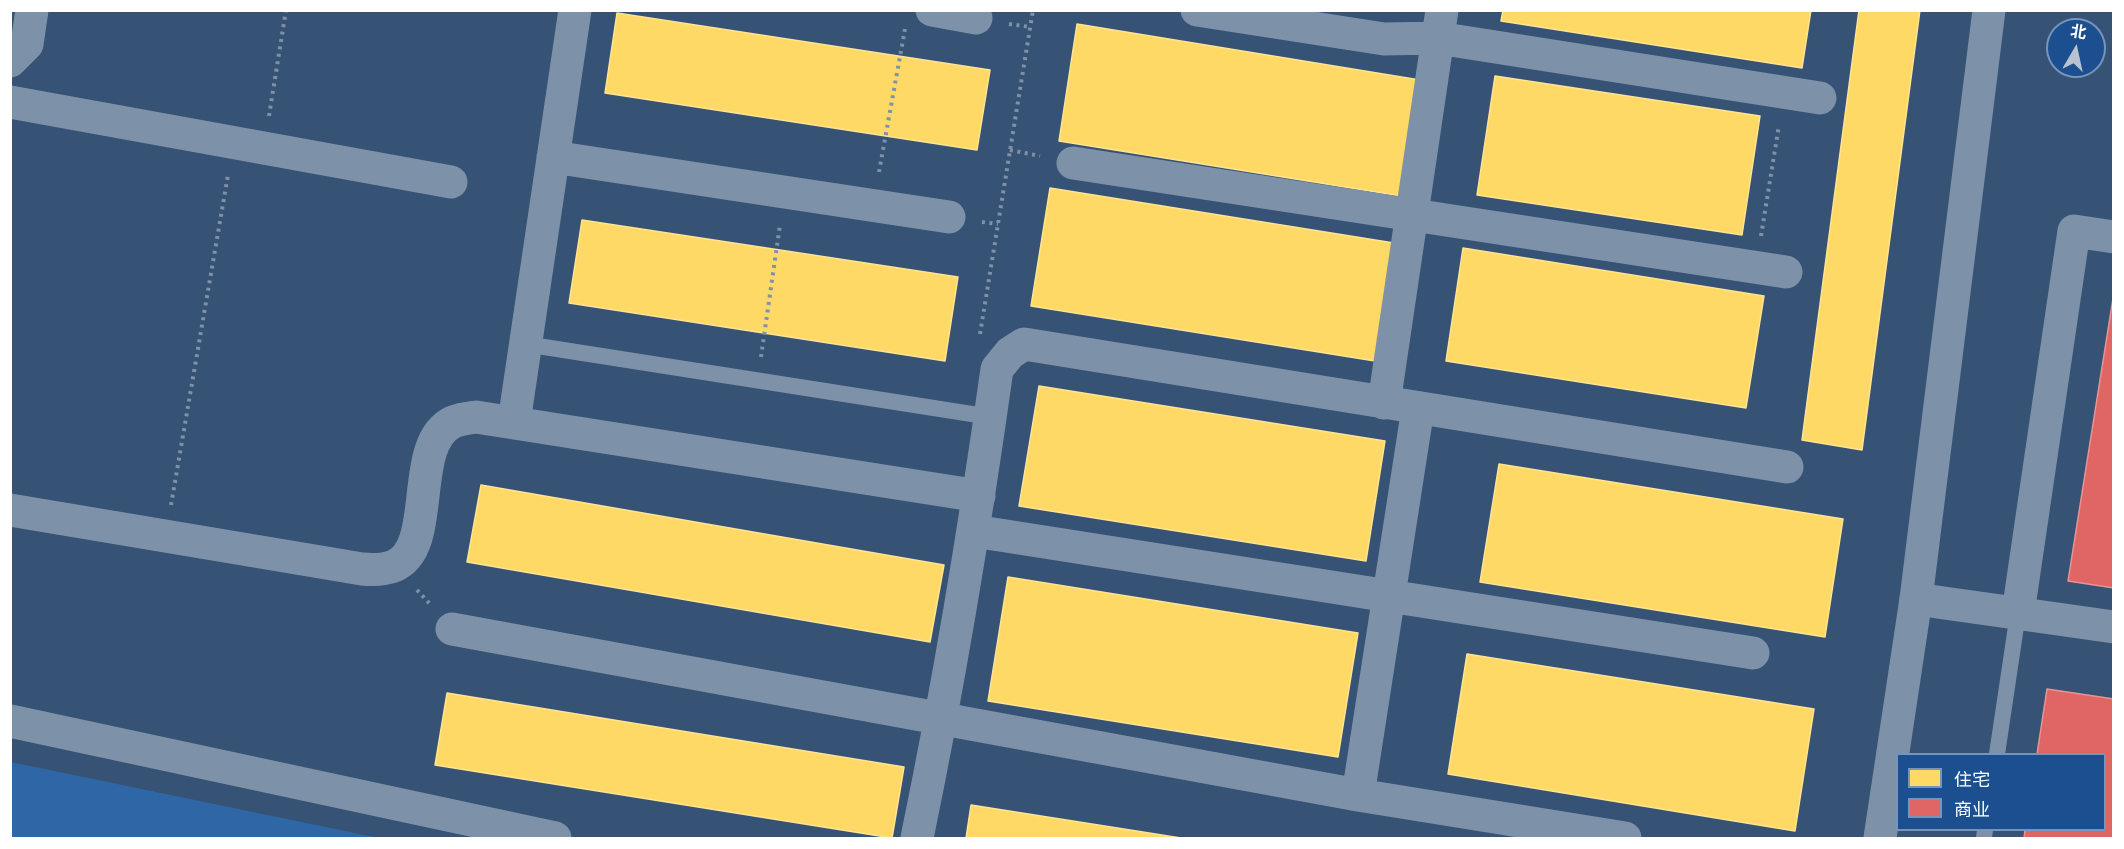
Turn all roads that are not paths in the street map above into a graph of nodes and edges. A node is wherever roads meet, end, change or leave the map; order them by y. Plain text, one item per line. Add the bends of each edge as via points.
1 (33, 10) edge
2 (574, 10) edge
3 (1197, 10) edge
4 (1989, 10) edge
5 (919, 16) edge
6 (976, 18) dead end
7 (1440, 24) edge
8 (10, 61) edge
9 (1820, 98) dead end
10 (10, 102) edge
11 (553, 157) junction
12 (1073, 163) dead end
13 (452, 182) dead end
14 (1412, 216) junction
15 (949, 217) dead end
16 (2114, 237) edge
17 (1771, 269) road end
18 (525, 345) junction
19 (1384, 403) junction
20 (1418, 408) junction
21 (991, 417) junction
22 (514, 422) junction
23 (1787, 466) dead end
24 (979, 496) junction
25 (10, 510) edge
26 (974, 531) junction
27 (1916, 599) junction
28 (2018, 613) junction
29 (2114, 627) edge
30 (452, 629) road end
31 (1753, 653) dead end
32 (942, 719) junction
33 (10, 721) edge
34 (1997, 753) edge
35 (1358, 795) junction
36 (555, 838) edge
37 (917, 838) edge
38 (1625, 838) edge
39 (1880, 838) edge

1 - 8 street via 27,44
2 - 11 street
3 - 7 street via 1384,39
4 - 27 street
5 - 6 street
7 - 9 street
7 - 14 street
10 - 13 street
11 - 15 street
11 - 18 street
12 - 14 street
14 - 17 street
14 - 19 street
16 - 28 street via 2074,231
18 - 21 lane
18 - 22 street
19 - 20 street
19 - 21 street via 1024,344 1010,352 997,369
20 - 23 street
20 - 35 street
21 - 24 street
22 - 24 street
22 - 25 street via 476,417 453,422 441,432 432,447 415,537 407,556 395,566 362,569
24 - 26 street
26 - 31 street
26 - 32 street
27 - 28 street
27 - 39 street
28 - 29 street
28 - 34 lane
30 - 32 street
32 - 35 street
32 - 37 street
33 - 36 street
35 - 38 street

